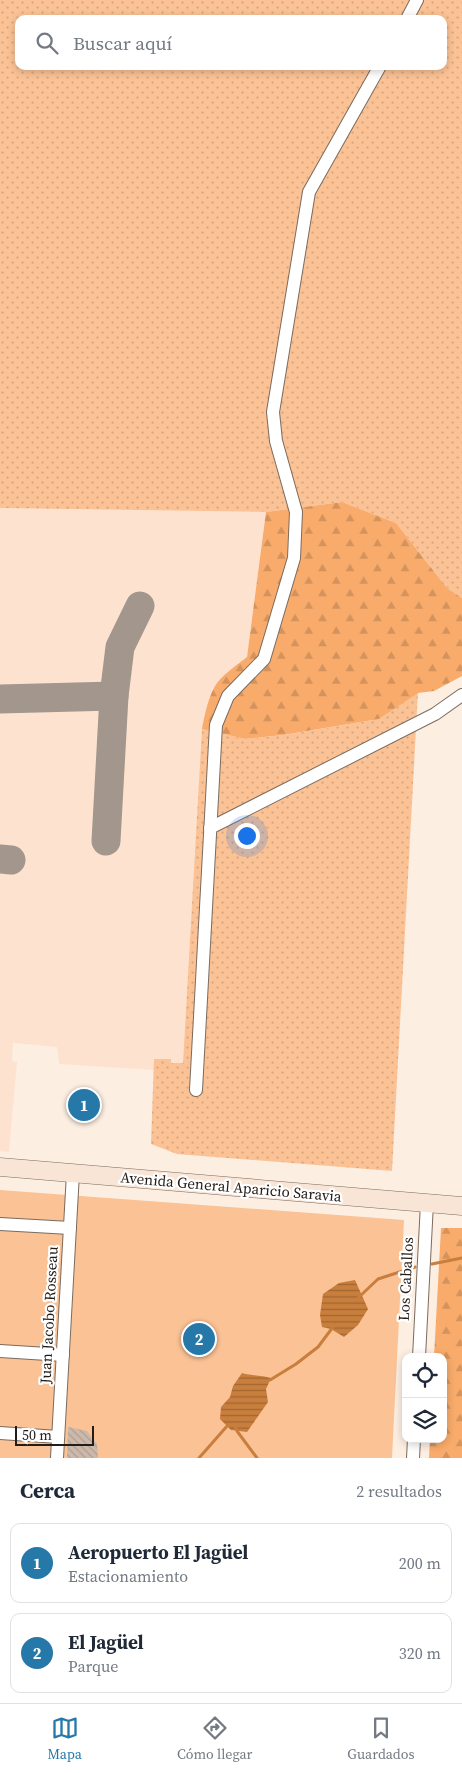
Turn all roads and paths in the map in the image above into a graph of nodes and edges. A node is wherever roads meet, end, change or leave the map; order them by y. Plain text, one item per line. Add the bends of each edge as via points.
1 (417, 0) edge
2 (408, 15) edge
3 (378, 70) edge
4 (462, 695) edge
5 (210, 828) junction
6 (196, 1090) dead end
7 (0, 1167) edge
8 (73, 1173) junction
9 (427, 1203) junction
10 (462, 1206) edge
11 (0, 1224) edge
12 (70, 1228) junction
13 (0, 1351) edge
14 (419, 1353) edge
15 (63, 1355) junction
16 (0, 1433) edge
17 (58, 1436) junction
18 (414, 1443) edge
19 (57, 1458) edge
20 (413, 1458) edge

1 - 2 street
3 - 5 street via 309,192 273,412 276,441 296,512 294,558 264,659 228,696 216,725
4 - 5 street via 435,714
5 - 6 street
7 - 8 main road, Avenida General Aparicio Saravia
8 - 9 main road, Avenida General Aparicio Saravia
8 - 12 street, Juan Jacobo Rosseau
9 - 10 main road, Avenida General Aparicio Saravia
9 - 14 street, Los Caballos
11 - 12 street
12 - 15 street, Juan Jacobo Rosseau
13 - 15 street
15 - 17 street, Juan Jacobo Rosseau
16 - 17 street
17 - 19 street, Juan Jacobo Rosseau
18 - 20 street

